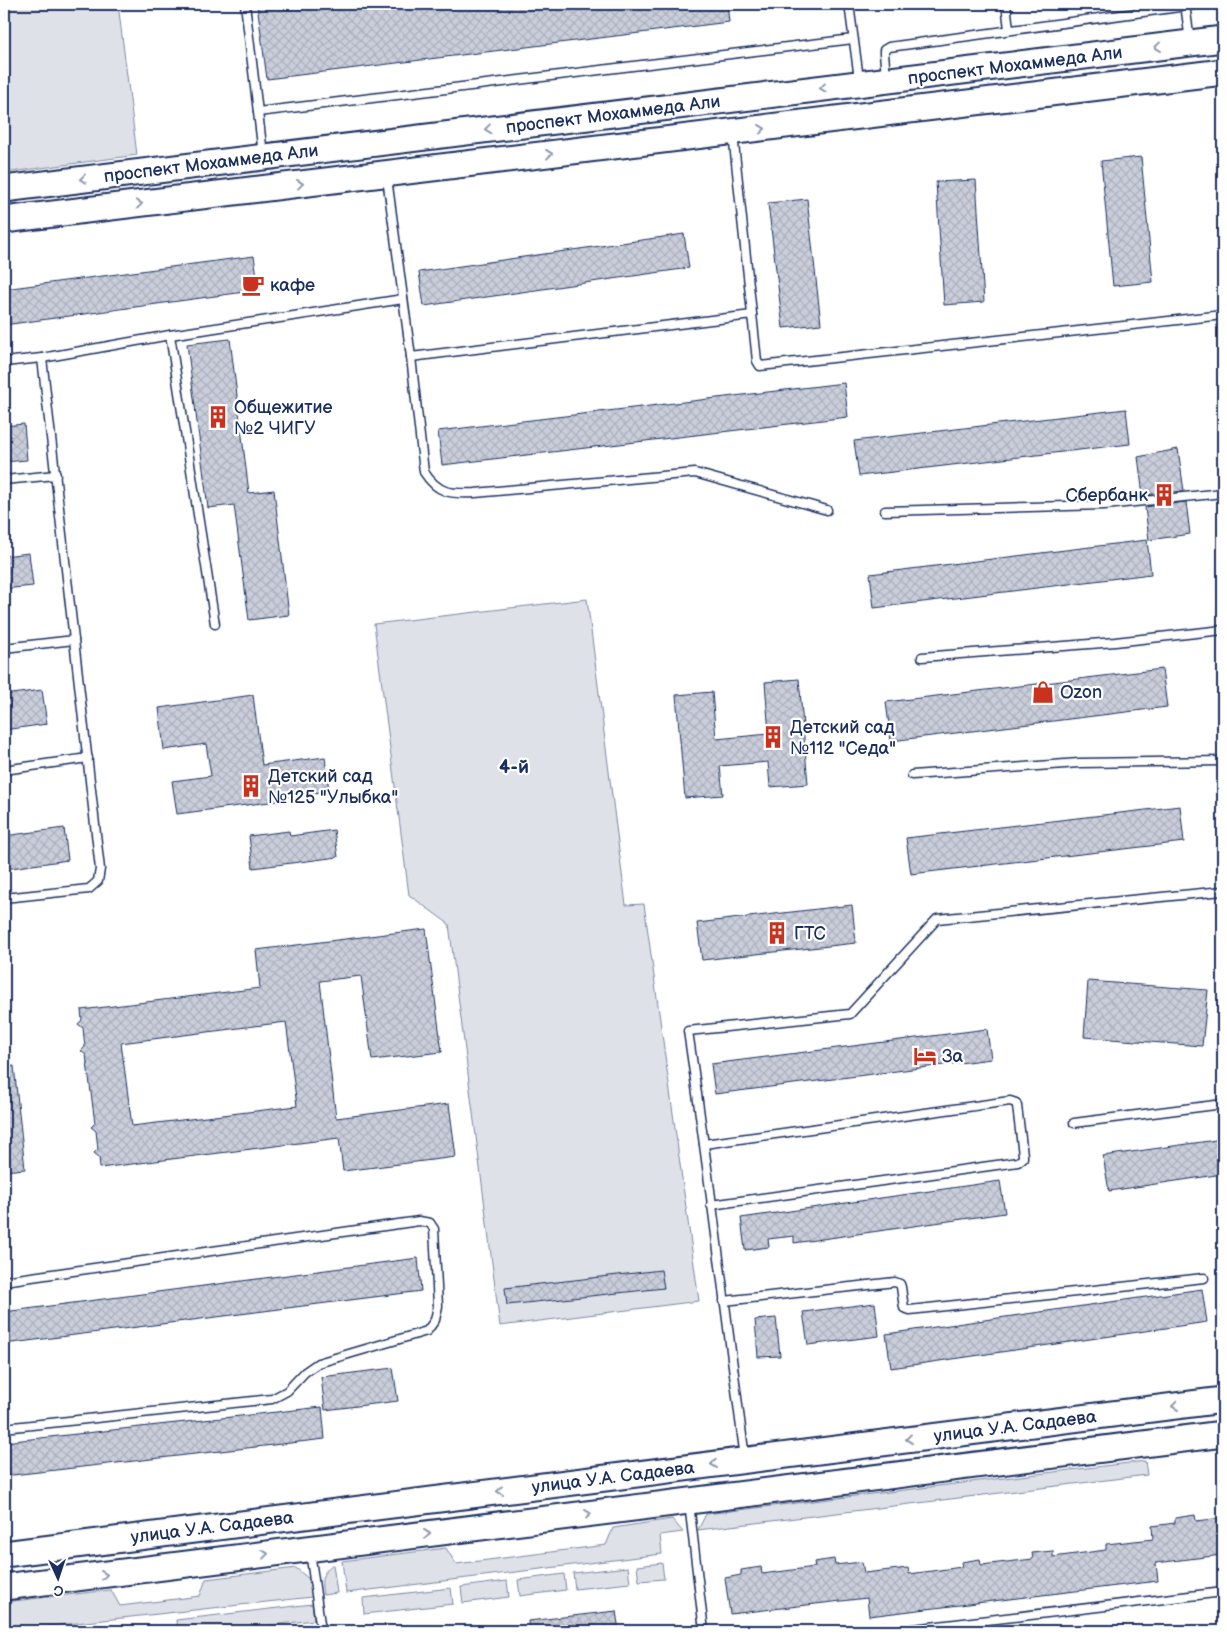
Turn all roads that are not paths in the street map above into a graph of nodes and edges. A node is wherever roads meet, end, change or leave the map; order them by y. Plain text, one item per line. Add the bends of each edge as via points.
1 (245, 4) edge
2 (849, 4) edge
3 (1006, 4) edge
4 (1200, 4) edge
5 (1185, 5) edge
6 (1010, 29) junction
7 (854, 39) junction
8 (1223, 39) edge
9 (1190, 43) junction
10 (1223, 72) edge
11 (887, 80) junction
12 (859, 84) junction
13 (258, 112) junction
14 (732, 132) junction
15 (263, 156) junction
16 (386, 174) junction
17 (4, 189) edge
18 (4, 220) edge
19 (403, 299) junction
20 (752, 315) junction
21 (1223, 315) edge
22 (170, 335) junction
23 (411, 357) junction
24 (42, 358) junction
25 (4, 362) edge
26 (56, 476) junction
27 (4, 480) edge
28 (1223, 493) edge
29 (827, 510) dead end
30 (885, 511) dead end
31 (215, 624) dead end
32 (1223, 630) edge
33 (74, 640) junction
34 (4, 648) edge
35 (922, 658) dead end
36 (88, 758) junction
37 (1223, 761) edge
38 (4, 770) edge
39 (912, 775) dead end
40 (1223, 891) edge
41 (4, 898) edge
42 (1223, 1104) edge
43 (1074, 1123) dead end
44 (704, 1144) junction
45 (711, 1205) junction
46 (1204, 1278) dead end
47 (4, 1281) edge
48 (724, 1301) junction
49 (1223, 1400) edge
50 (4, 1428) edge
51 (1223, 1434) edge
52 (745, 1460) junction
53 (688, 1501) junction
54 (310, 1549) junction
55 (4, 1554) edge
56 (4, 1587) edge
57 (1223, 1592) edge
58 (321, 1631) edge
59 (704, 1631) edge
60 (896, 1631) edge

1 - 13 lane
2 - 7 lane
3 - 6 lane
4 - 5 lane
5 - 6 lane
5 - 9 lane
6 - 11 lane via 889,47 884,50
7 - 12 lane
7 - 13 lane
8 - 9 main road, проспект Мохаммеда Али
9 -> 11 main road, проспект Мохаммеда Али
14 -> 10 main road, проспект Мохаммеда Али
11 - 12 main road, проспект Мохаммеда Али
12 -> 15 main road, проспект Мохаммеда Али
13 - 15 lane
16 -> 14 main road, проспект Мохаммеда Али
14 - 20 lane
15 -> 17 main road, проспект Мохаммеда Али
18 -> 16 main road, проспект Мохаммеда Али
16 - 19 lane
19 - 22 lane
19 - 23 lane
20 - 21 lane via 757,361 763,366
20 - 23 lane
22 - 24 lane
22 - 31 lane
23 - 29 lane via 424,472 441,490 452,494 475,493 695,473
24 - 25 lane
24 - 26 lane
26 - 27 lane
26 - 33 lane
28 - 30 lane via 1105,506
32 - 35 lane
33 - 34 lane
33 - 36 lane
36 - 38 lane
36 - 41 lane via 100,869 98,880 89,889
37 - 39 lane via 1079,763
40 - 44 lane via 937,919 850,1014 688,1031
42 - 43 lane
44 - 45 lane
44 - 45 lane via 1010,1101 1017,1106 1023,1155 1018,1162
45 - 48 lane
46 - 48 lane via 910,1310 903,1305 900,1284 895,1282
47 - 50 lane via 419,1222 430,1223 434,1229 438,1306 435,1320 427,1331 318,1363 287,1391 272,1399
48 - 52 lane
49 -> 52 main road, улица У.А. Садаева
51 - 53 main road, улица У.А. Садаева
52 -> 55 main road, улица У.А. Садаева
54 -> 53 main road, улица У.А. Садаева
53 - 59 lane
56 -> 54 main road, улица У.А. Садаева
54 - 58 lane
57 - 60 lane

